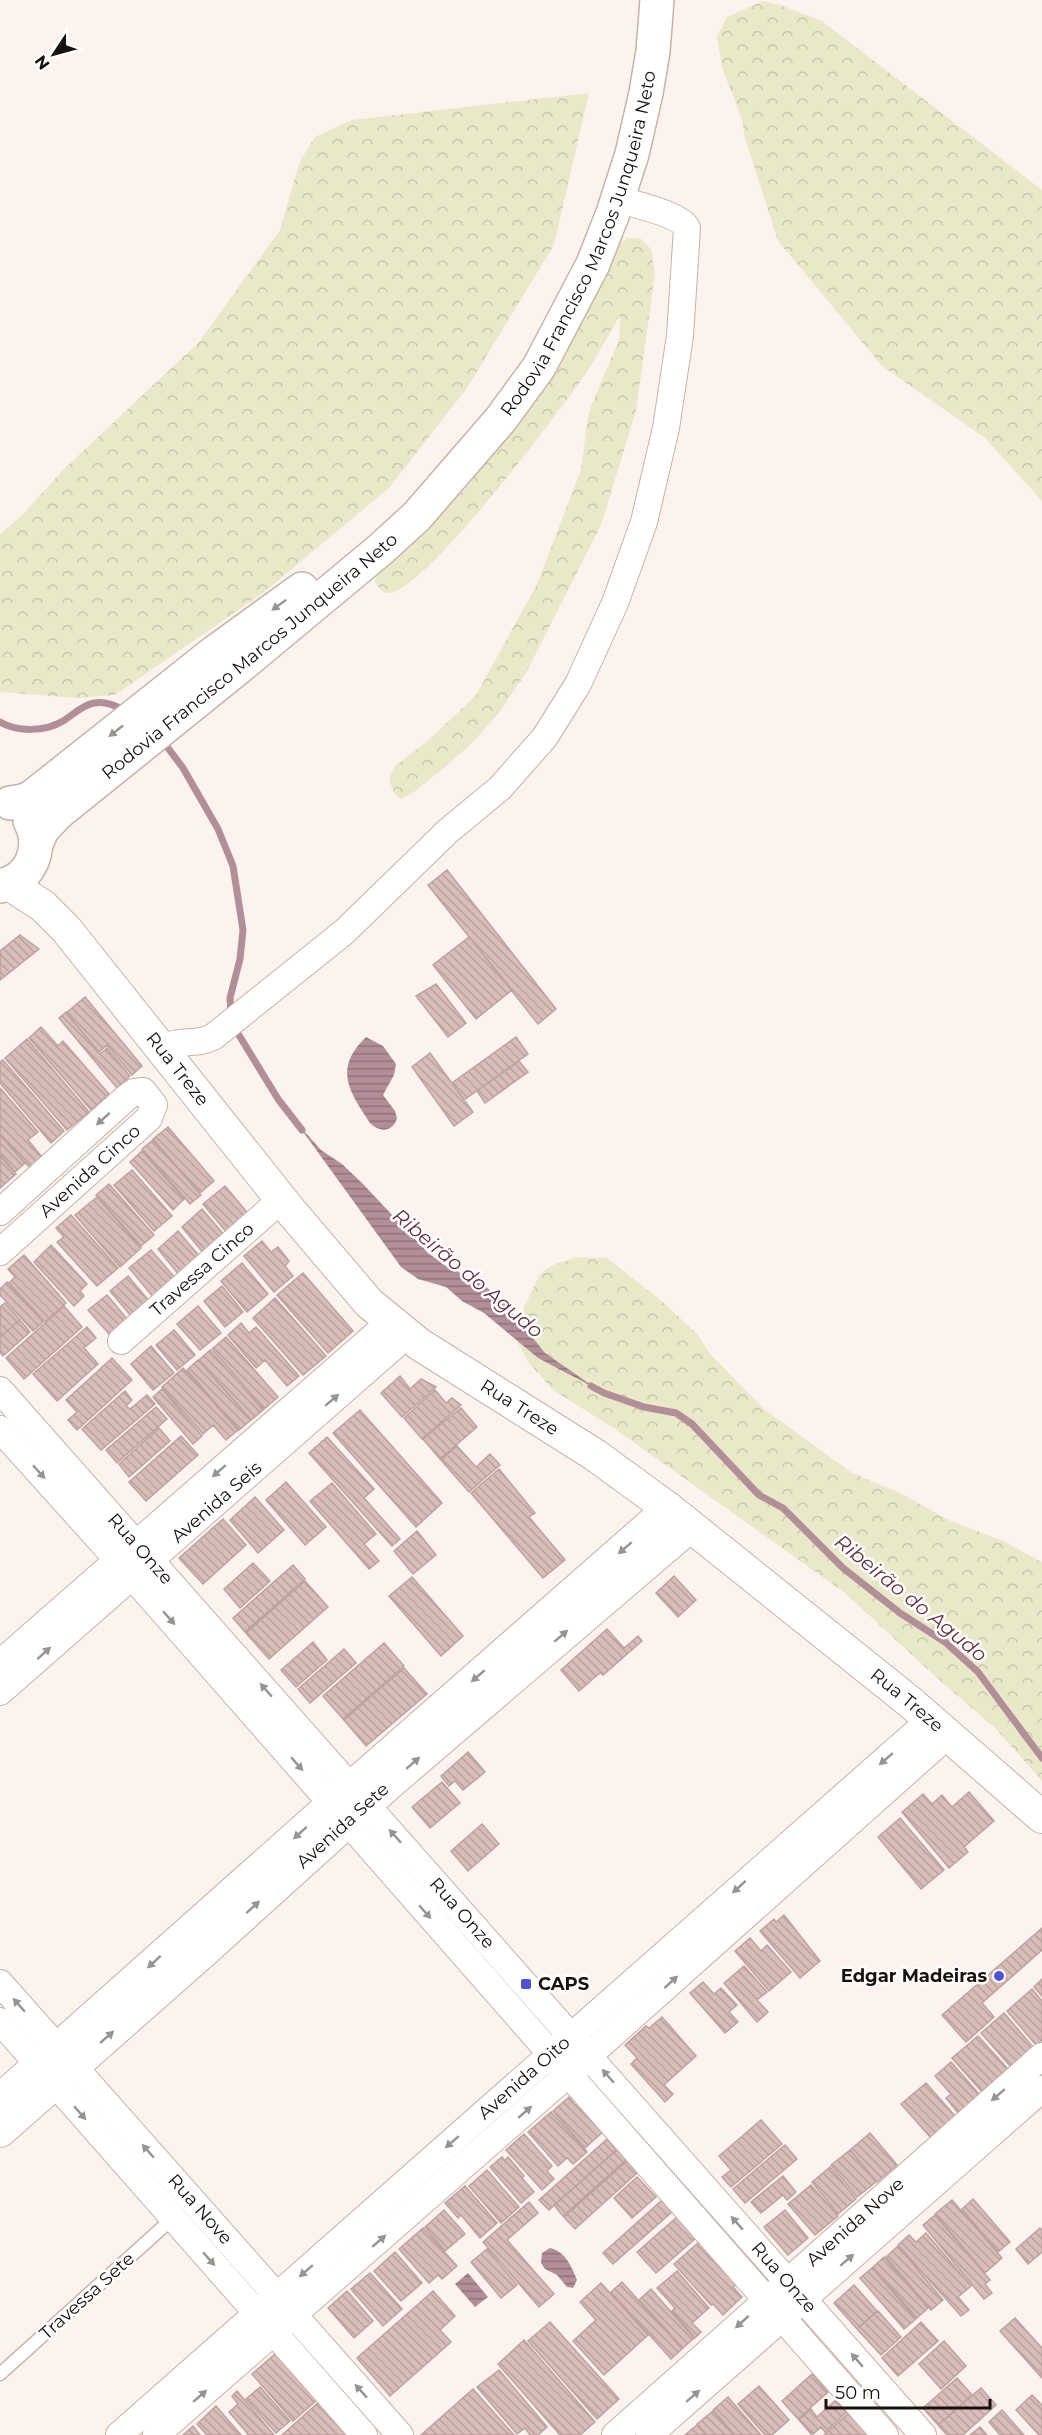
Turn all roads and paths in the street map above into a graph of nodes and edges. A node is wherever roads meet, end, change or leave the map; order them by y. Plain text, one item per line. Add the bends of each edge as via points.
1 (657, 0) edge
2 (617, 199) junction
3 (75, 781) junction
4 (5, 802) edge
5 (36, 849) junction
6 (5, 885) edge
7 (66, 929) junction
8 (162, 1049) junction
9 (282, 1199) junction
10 (0, 1212) edge
11 (0, 1252) edge
12 (399, 1328) junction
13 (121, 1341) dead end
14 (0, 1390) edge
15 (0, 1429) edge
16 (679, 1518) junction
17 (134, 1559) junction
18 (0, 1663) edge
19 (0, 1692) edge
20 (939, 1728) junction
21 (349, 1804) junction
22 (1042, 1817) edge
23 (0, 1983) edge
24 (0, 2021) edge
25 (572, 2036) junction
26 (551, 2055) junction
27 (589, 2055) junction
28 (1042, 2056) edge
29 (56, 2066) junction
30 (567, 2074) junction
31 (1042, 2089) edge
32 (0, 2100) edge
33 (0, 2131) edge
34 (173, 2218) junction
35 (795, 2289) junction
36 (277, 2297) junction
37 (774, 2309) junction
38 (294, 2316) junction
39 (266, 2323) junction
40 (0, 2374) edge
41 (119, 2435) edge
42 (156, 2435) edge
43 (364, 2435) edge
44 (400, 2435) edge
45 (615, 2435) edge
46 (649, 2435) edge
47 (885, 2435) edge
48 (923, 2435) edge

1 - 2 main road, Rodovia Francisco Marcos Junqueira Neto via 646,93
2 - 3 main road, Rodovia Francisco Marcos Junqueira Neto via 593,264 539,367 459,468 422,501 215,652 170,705
2 - 8 street via 680,221 688,230 680,336 666,428 644,522 578,684 546,737 524,764 344,932 213,1037
3 - 4 main road, Rodovia Francisco Marcos Junqueira Neto via 23,801
3 - 5 main road, Rodovia Francisco Marcos Junqueira Neto
4 - 5 main road via 28,817 35,830
5 - 6 main road, Rodovia Francisco Marcos Junqueira Neto via 30,867 20,878
5 - 7 street, Rua Treze via 50,900
6 - 7 street, Rua Treze via 43,906
7 - 8 street, Rua Treze
8 - 9 street, Rua Treze
9 - 12 street, Rua Treze via 354,1287
9 - 13 street, Travessa Cinco
11 -> 10 street, Avenida Cinco via 149,1118 154,1105 149,1096 143,1091 127,1097
12 - 16 street, Rua Treze via 595,1455
12 - 17 street, Avenida Seis
14 - 17 street, Rua Onze
15 -> 17 street, Rua Onze
16 - 20 street, Rua Treze
16 - 21 street, Avenida Sete
17 - 18 street, Avenida Seis
19 -> 17 street, Avenida Seis
17 - 21 street, Rua Onze
20 - 22 street, Rua Treze
20 -> 25 street, Avenida Oito
27 -> 20 street, Avenida Oito
25 -> 21 street, Rua Onze
21 -> 26 street, Rua Onze
21 - 29 street, Avenida Sete
29 -> 23 street, Rua Nove
24 - 29 street, Rua Nove
25 - 26 street, Avenida Oito
25 - 27 street, Rua Onze
26 - 30 street, Rua Onze
26 -> 36 street, Avenida Oito
27 - 30 street, Avenida Oito
35 -> 27 street, Rua Onze
28 -> 35 street, Avenida Nove
29 - 32 street, Avenida Sete
29 - 33 street, Avenida Sete
29 -> 34 street, Rua Nove
36 -> 29 street, Rua Nove
30 - 37 street, Rua Onze
38 -> 30 street, Avenida Oito
35 -> 31 street, Avenida Nove
34 -> 39 street, Rua Nove
34 - 40 lane, Travessa Sete
35 - 37 street, Avenida Nove
48 -> 35 street, Rua Onze
36 - 38 street, Rua Nove
36 - 39 street, Avenida Oito
37 -> 45 street, Avenida Nove
46 -> 37 street, Avenida Nove
37 - 47 street, Rua Onze
38 - 39 street, Avenida Oito
44 -> 38 street, Rua Nove
39 - 41 street, Avenida Oito
42 -> 39 street, Avenida Oito
39 - 43 street, Rua Nove

